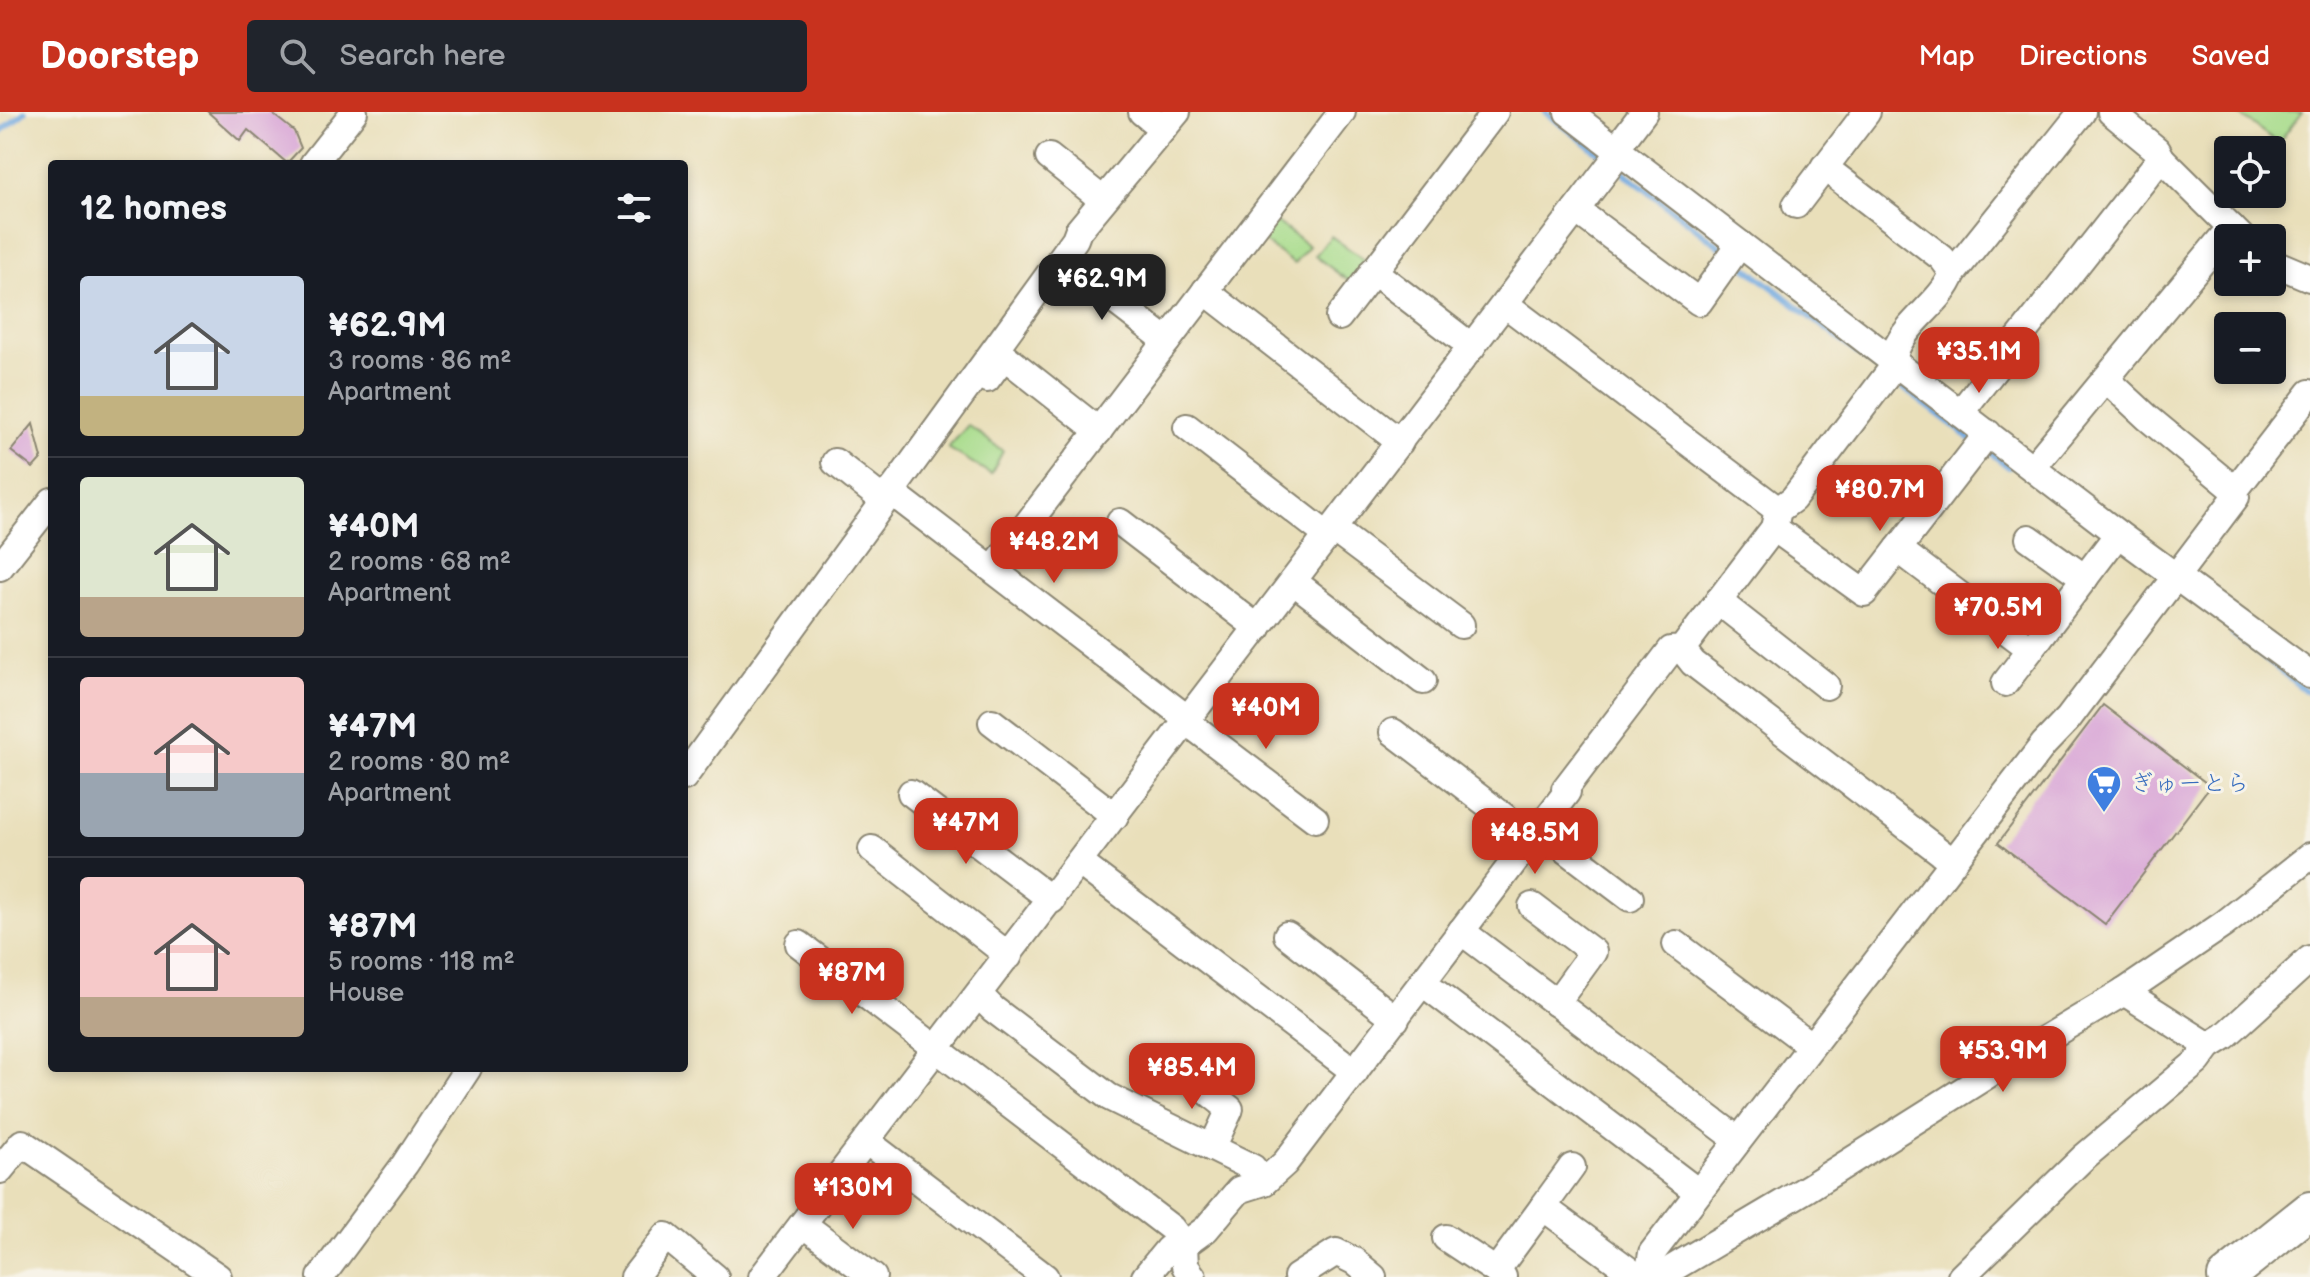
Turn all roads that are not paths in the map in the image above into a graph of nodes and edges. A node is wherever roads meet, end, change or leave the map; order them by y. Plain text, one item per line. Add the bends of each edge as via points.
1 (354, 112) edge
2 (1142, 112) edge
3 (1342, 112) edge
4 (1495, 112) edge
5 (1568, 112) edge
6 (1644, 112) edge
7 (1867, 112) edge
8 (2082, 112) edge
9 (2111, 112) edge
10 (1170, 120) edge
11 (1049, 157) dead end
12 (1615, 157) junction
13 (2162, 159) junction
14 (316, 160) edge
15 (1824, 167) junction
16 (1103, 200) junction
17 (1796, 205) dead end
18 (1576, 210) junction
19 (2227, 224) edge
20 (1735, 252) junction
21 (2214, 258) edge
22 (1067, 264) dead end
23 (2286, 268) edge
24 (1373, 271) junction
25 (1953, 273) junction
26 (2310, 278) edge
27 (1205, 291) junction
28 (1505, 304) junction
29 (1339, 317) dead end
30 (1167, 341) junction
31 (1472, 347) junction
32 (1889, 370) junction
33 (2106, 379) junction
34 (2310, 393) edge
35 (1960, 413) junction
36 (1187, 427) dead end
37 (1099, 431) junction
38 (1982, 441) junction
39 (1400, 442) junction
40 (835, 462) dead end
41 (2033, 467) junction
42 (2235, 490) junction
43 (892, 497) junction
44 (48, 506) edge
45 (1776, 519) junction
46 (1120, 522) dead end
47 (1330, 532) junction
48 (2029, 538) dead end
49 (2114, 540) junction
50 (1898, 549) junction
51 (0, 567) edge
52 (993, 569) junction
53 (2085, 578) junction
54 (1293, 581) junction
55 (2173, 583) junction
56 (1718, 601) junction
57 (1461, 625) dead end
58 (1258, 628) junction
59 (1682, 649) junction
60 (2031, 649) junction
61 (2310, 675) edge
62 (1423, 681) dead end
63 (2005, 683) dead end
64 (1826, 686) dead end
65 (1188, 720) junction
66 (992, 722) dead end
67 (1393, 732) dead end
68 (688, 772) edge
69 (911, 793) dead end
70 (1115, 816) junction
71 (1315, 819) dead end
72 (1536, 833) junction
73 (872, 849) dead end
74 (2310, 856) edge
75 (1952, 861) junction
76 (1080, 863) junction
77 (1630, 898) dead end
78 (1052, 900) junction
79 (1532, 906) dead end
80 (1461, 931) junction
81 (1287, 935) dead end
82 (799, 944) dead end
83 (1676, 944) dead end
84 (1009, 956) junction
85 (2310, 959) edge
86 (1423, 983) junction
87 (2124, 992) junction
88 (979, 995) junction
89 (1556, 1003) junction
90 (1396, 1019) junction
91 (1810, 1045) junction
92 (2209, 1046) junction
93 (936, 1050) junction
94 (465, 1072) edge
95 (1183, 1072) dead end
96 (1355, 1072) junction
97 (1737, 1139) junction
98 (866, 1141) junction
99 (1212, 1148) junction
100 (1572, 1167) dead end
101 (0, 1170) edge
102 (1264, 1182) junction
103 (1698, 1192) junction
104 (1543, 1207) junction
105 (2310, 1210) edge
106 (804, 1225) junction
107 (1446, 1238) dead end
108 (1184, 1245) junction
109 (1499, 1274) edge
110 (218, 1277) edge
111 (321, 1277) edge
112 (634, 1277) edge
113 (715, 1277) edge
114 (762, 1277) edge
115 (873, 1277) edge
116 (1045, 1277) edge
117 (1145, 1277) edge
118 (1193, 1277) edge
119 (1297, 1277) edge
120 (1373, 1277) edge
121 (1638, 1277) edge
122 (1648, 1277) edge
123 (1658, 1277) edge
124 (1961, 1277) edge
125 (2226, 1277) edge

1 - 14 street
2 - 10 street
3 - 27 street
4 - 24 street
5 - 12 street
6 - 12 street
7 - 15 street
8 - 25 street
9 - 13 street
10 - 16 street
11 - 16 street
12 - 18 street
12 - 20 street
13 - 19 street
13 - 35 street
15 - 17 street
15 - 25 street via 1942,258
16 - 43 street
18 - 20 street via 1699,302
18 - 28 street
20 - 32 street
21 - 33 street
22 - 30 street
23 - 26 street
24 - 29 street
24 - 31 street
25 - 32 street via 1947,290 1897,345
27 - 30 street
27 - 39 street
28 - 31 street
28 - 45 street
30 - 37 street
31 - 39 street
32 - 35 street
32 - 45 street
33 - 41 street
33 - 42 street
34 - 42 street
35 - 38 street
36 - 47 street
37 - 43 street via 1004,356
37 - 52 street
38 - 41 street
38 - 50 street
39 - 47 street
40 - 43 street
41 - 49 street
42 - 55 street via 2236,497
43 - 52 street
43 - 68 street
44 - 51 street
45 - 50 street via 1864,593
45 - 56 street
46 - 58 street
47 - 54 street
47 - 57 street
48 - 53 street
49 - 53 street
49 - 55 street
50 - 60 street
52 - 65 street
53 - 60 street
54 - 58 street
54 - 62 street
55 - 61 street
55 - 75 street
56 - 59 street
56 - 64 street
58 - 65 street
59 - 72 street via 1671,650
59 - 75 street via 1693,663
60 - 63 street
65 - 70 street
65 - 71 street
66 - 70 street
67 - 72 street
69 - 78 street
70 - 76 street
72 - 77 street
72 - 80 street
73 - 84 street
74 - 87 street via 2224,924
75 - 91 street
76 - 78 street
76 - 96 street
78 - 84 street
79 - 89 street via 1593,952
80 - 86 street
80 - 89 street
81 - 90 street
82 - 93 street
83 - 91 street
84 - 88 street
85 - 92 street
86 - 90 street
86 - 103 street
87 - 92 street
87 - 123 street
88 - 93 street
88 - 99 street via 1109,1097
89 - 97 street
90 - 96 street
91 - 97 street
92 - 124 street
93 - 98 street
93 - 108 street via 1171,1228
94 - 111 street
95 - 99 street via 1230,1109
96 - 102 street via 1285,1163
97 - 103 street
98 - 106 street
98 - 116 street
99 - 102 street via 1253,1168
100 - 104 street
101 - 110 street via 22,1143
102 - 108 street via 1239,1190 1206,1229
103 - 122 street via 1652,1253
104 - 109 street
104 - 121 street
105 - 125 highway
106 - 114 street
106 - 115 street
107 - 109 street
108 - 117 street via 1168,1249
108 - 118 street via 1185,1266
112 - 113 street via 666,1236
119 - 120 street via 1336,1252

